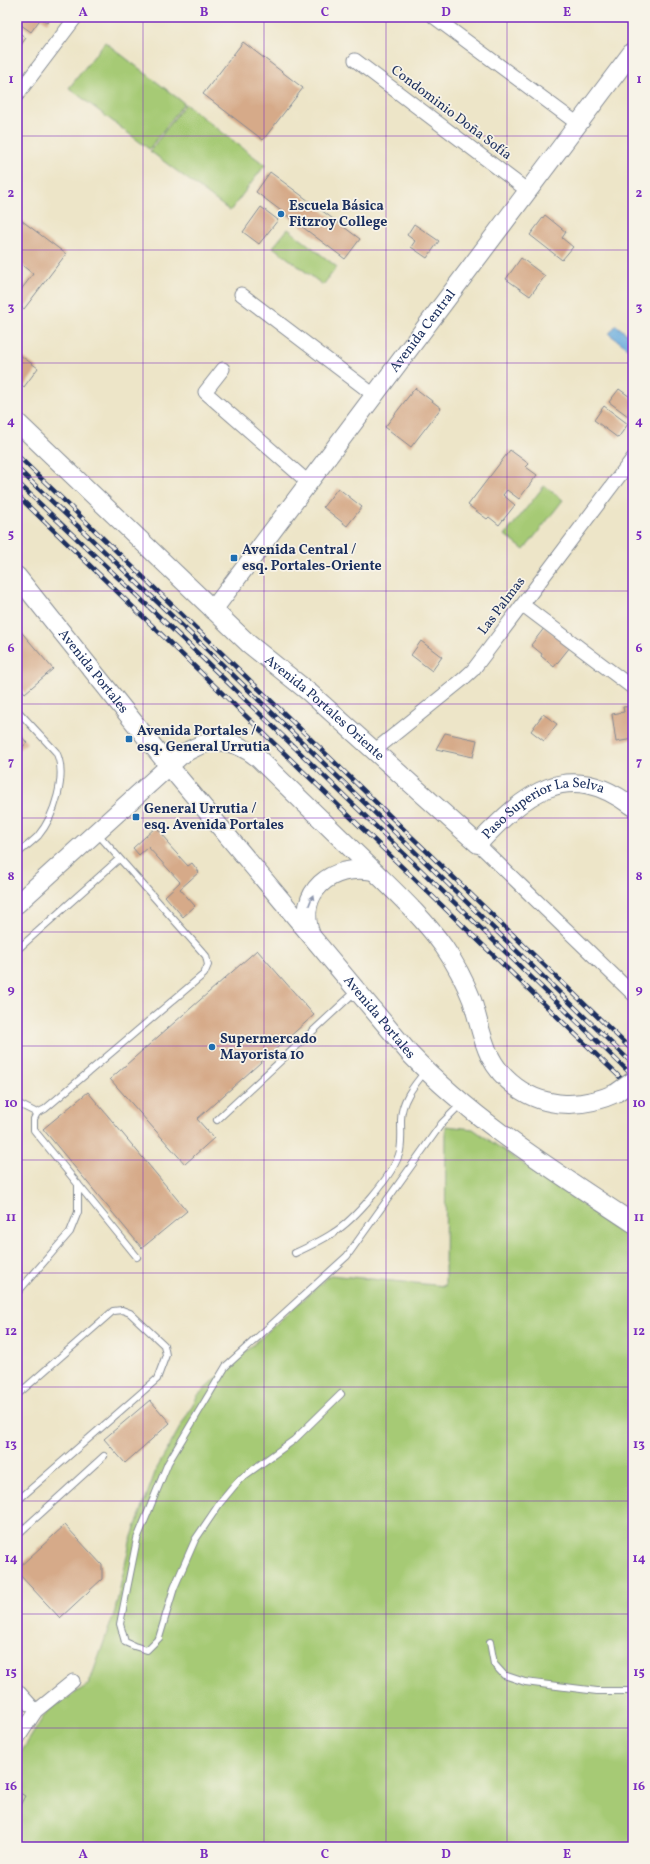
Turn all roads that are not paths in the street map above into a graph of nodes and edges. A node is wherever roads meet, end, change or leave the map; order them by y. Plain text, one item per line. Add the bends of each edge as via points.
1 (76, 17) edge
2 (434, 17) edge
3 (633, 51) edge
4 (355, 60) dead end
5 (17, 95) edge
6 (578, 124) junction
7 (528, 191) junction
8 (241, 294) dead end
9 (223, 368) dead end
10 (374, 395) junction
11 (17, 422) edge
12 (633, 458) edge
13 (309, 483) junction
14 (17, 576) edge
15 (523, 605) junction
16 (213, 610) junction
17 (633, 688) edge
18 (17, 710) edge
19 (374, 751) junction
20 (169, 766) junction
21 (633, 807) edge
22 (97, 833) junction
23 (478, 844) junction
24 (17, 854) edge
25 (119, 859) junction
26 (373, 871) junction
27 (17, 904) edge
28 (312, 938) junction
29 (17, 950) edge
30 (356, 991) junction
31 (633, 994) edge
32 (426, 1071) junction
33 (633, 1081) edge
34 (17, 1103) edge
35 (462, 1103) junction
36 (36, 1113) junction
37 (217, 1120) dead end
38 (78, 1184) junction
39 (633, 1223) edge
40 (295, 1254) dead end
41 (137, 1257) dead end
42 (17, 1293) edge
43 (341, 1394) dead end
44 (17, 1395) edge
45 (104, 1456) dead end
46 (17, 1501) edge
47 (17, 1536) edge
48 (490, 1642) dead end
49 (72, 1681) dead end
50 (17, 1690) edge
51 (633, 1691) edge
52 (36, 1711) junction
53 (17, 1740) edge

1 - 5 street
2 - 6 street
3 - 6 street, Avenida Central
4 - 7 street, Condominio Doña Sofía
6 - 7 street, Avenida Central
7 - 10 street, Avenida Central
8 - 10 street
9 - 13 street via 205,392
10 - 13 street, Avenida Central
11 - 16 street, Avenida Portales Oriente
12 - 15 street, Las Palmas
13 - 16 street, Avenida Central
14 - 20 street, Avenida Portales
15 - 17 street
15 - 19 street, Las Palmas via 486,654 462,680
16 - 19 street, Avenida Portales Oriente
18 - 24 lane via 56,752 62,775 50,819 38,836
19 - 23 street, Avenida Portales Oriente
20 - 22 street
20 - 26 street via 180,756 201,744 219,741 239,745 258,758
20 - 28 street, Avenida Portales
21 - 23 street, Paso Superior La Selva via 617,796 595,787 574,784 548,787 524,800
22 - 25 lane
22 - 27 street
23 - 31 street, Avenida Portales Oriente
25 - 29 lane
25 - 36 lane via 206,956 208,965 204,974 45,1109
28 -> 26 street via 307,911 317,888 341,871
26 - 33 street, bridge via 422,918 445,949 471,998 489,1057 506,1079 530,1094 557,1103 580,1104 616,1093
28 - 30 street, Avenida Portales
30 - 32 street, Avenida Portales
30 - 37 lane
32 - 35 street, Avenida Portales
32 - 40 lane via 404,1102 400,1153 391,1172 345,1225
34 - 36 lane
35 - 39 street, Avenida Portales via 528,1153
35 - 43 lane via 442,1123 347,1256 226,1366 168,1463 137,1539 120,1624 125,1642 147,1650 159,1638 174,1588 195,1540 220,1503 240,1479 294,1440
36 - 38 lane via 34,1130
38 - 41 lane
38 - 42 lane via 78,1212 70,1232
44 - 46 lane via 113,1311 122,1310 130,1313 164,1345 166,1355 157,1379
45 - 47 lane
48 - 51 lane via 494,1664 504,1675 525,1682 597,1691
49 - 52 street
50 - 52 street
52 - 53 street

